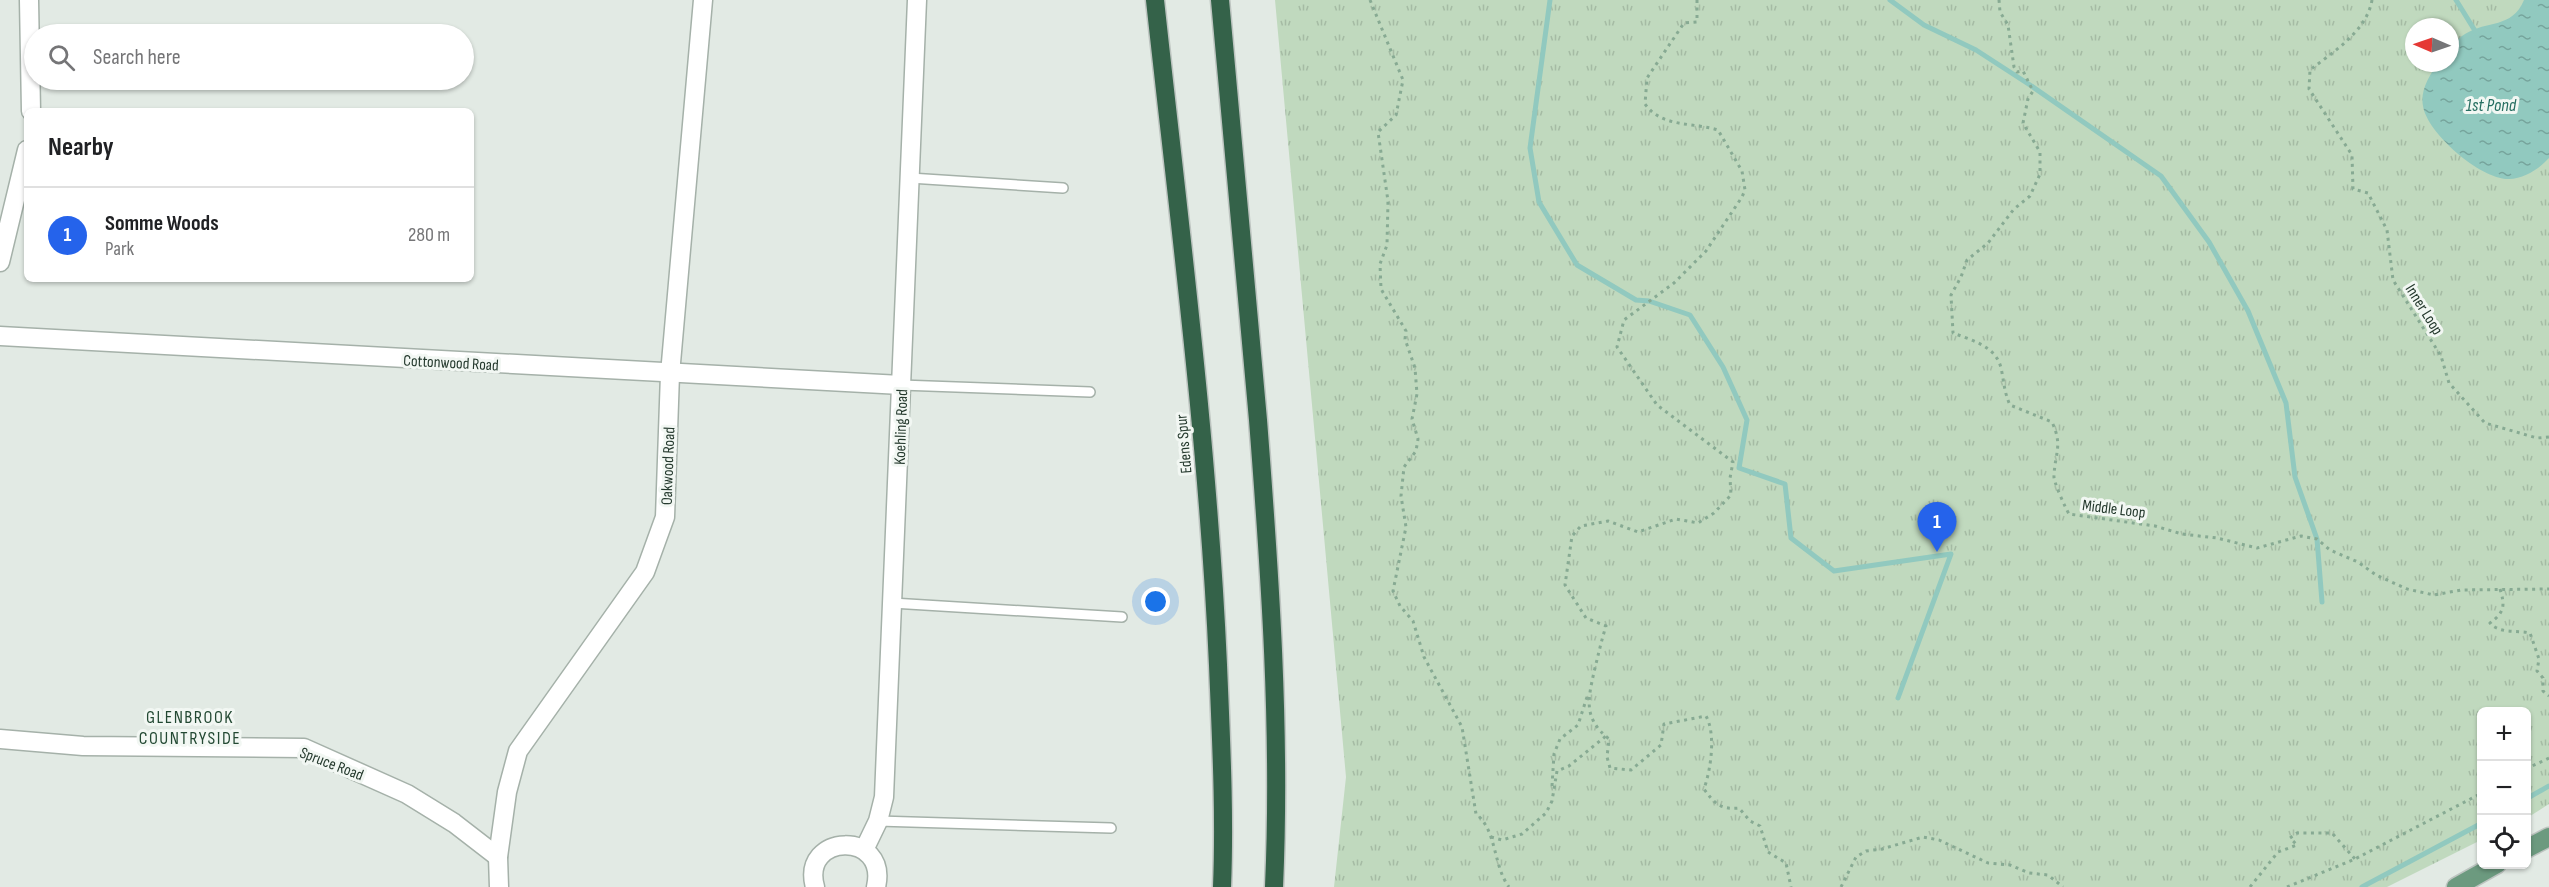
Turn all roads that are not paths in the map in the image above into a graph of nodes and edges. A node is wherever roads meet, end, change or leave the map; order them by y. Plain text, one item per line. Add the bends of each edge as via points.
1 (29, 0) edge
2 (703, 0) edge
3 (917, 0) edge
4 (1155, 0) edge
5 (1220, 0) edge
6 (29, 24) edge
7 (31, 90) edge
8 (31, 108) edge
9 (24, 162) edge
10 (910, 178) junction
11 (1063, 188) dead end
12 (0, 262) edge
13 (0, 336) edge
14 (670, 374) junction
15 (902, 386) junction
16 (1090, 392) dead end
17 (892, 603) junction
18 (1122, 617) dead end
19 (0, 739) edge
20 (878, 821) junction
21 (1111, 828) dead end
22 (2549, 837) edge
23 (2531, 846) edge
24 (864, 850) junction
25 (498, 857) junction
26 (2488, 869) edge
27 (499, 887) edge
28 (815, 887) edge
29 (876, 887) edge
30 (1222, 887) edge
31 (1274, 887) edge
32 (2456, 887) edge

1 - 6 street
2 - 14 street, Oakwood Road
3 - 10 street, Koehling Road
4 - 30 highway, Edens Spur via 1200,408 1215,596 1225,821
5 - 31 highway via 1270,572 1277,824
7 - 8 street
9 - 12 street
10 - 11 lane
10 - 15 street, Koehling Road
13 - 14 street, Cottonwood Road
14 - 15 street, Cottonwood Road
14 - 25 street, Oakwood Road via 665,517 645,572 518,751 507,792
15 - 16 lane
15 - 17 street, Koehling Road
17 - 18 lane
17 - 20 street, Koehling Road via 884,797
19 - 25 street, Spruce Road via 83,746 304,748 407,794
20 - 21 lane
20 - 24 street, Koehling Road
22 - 23 main road
24 - 28 street via 842,844 822,854 813,873
24 - 29 street via 877,867
25 - 27 street, Oakwood Road
26 - 32 main road

